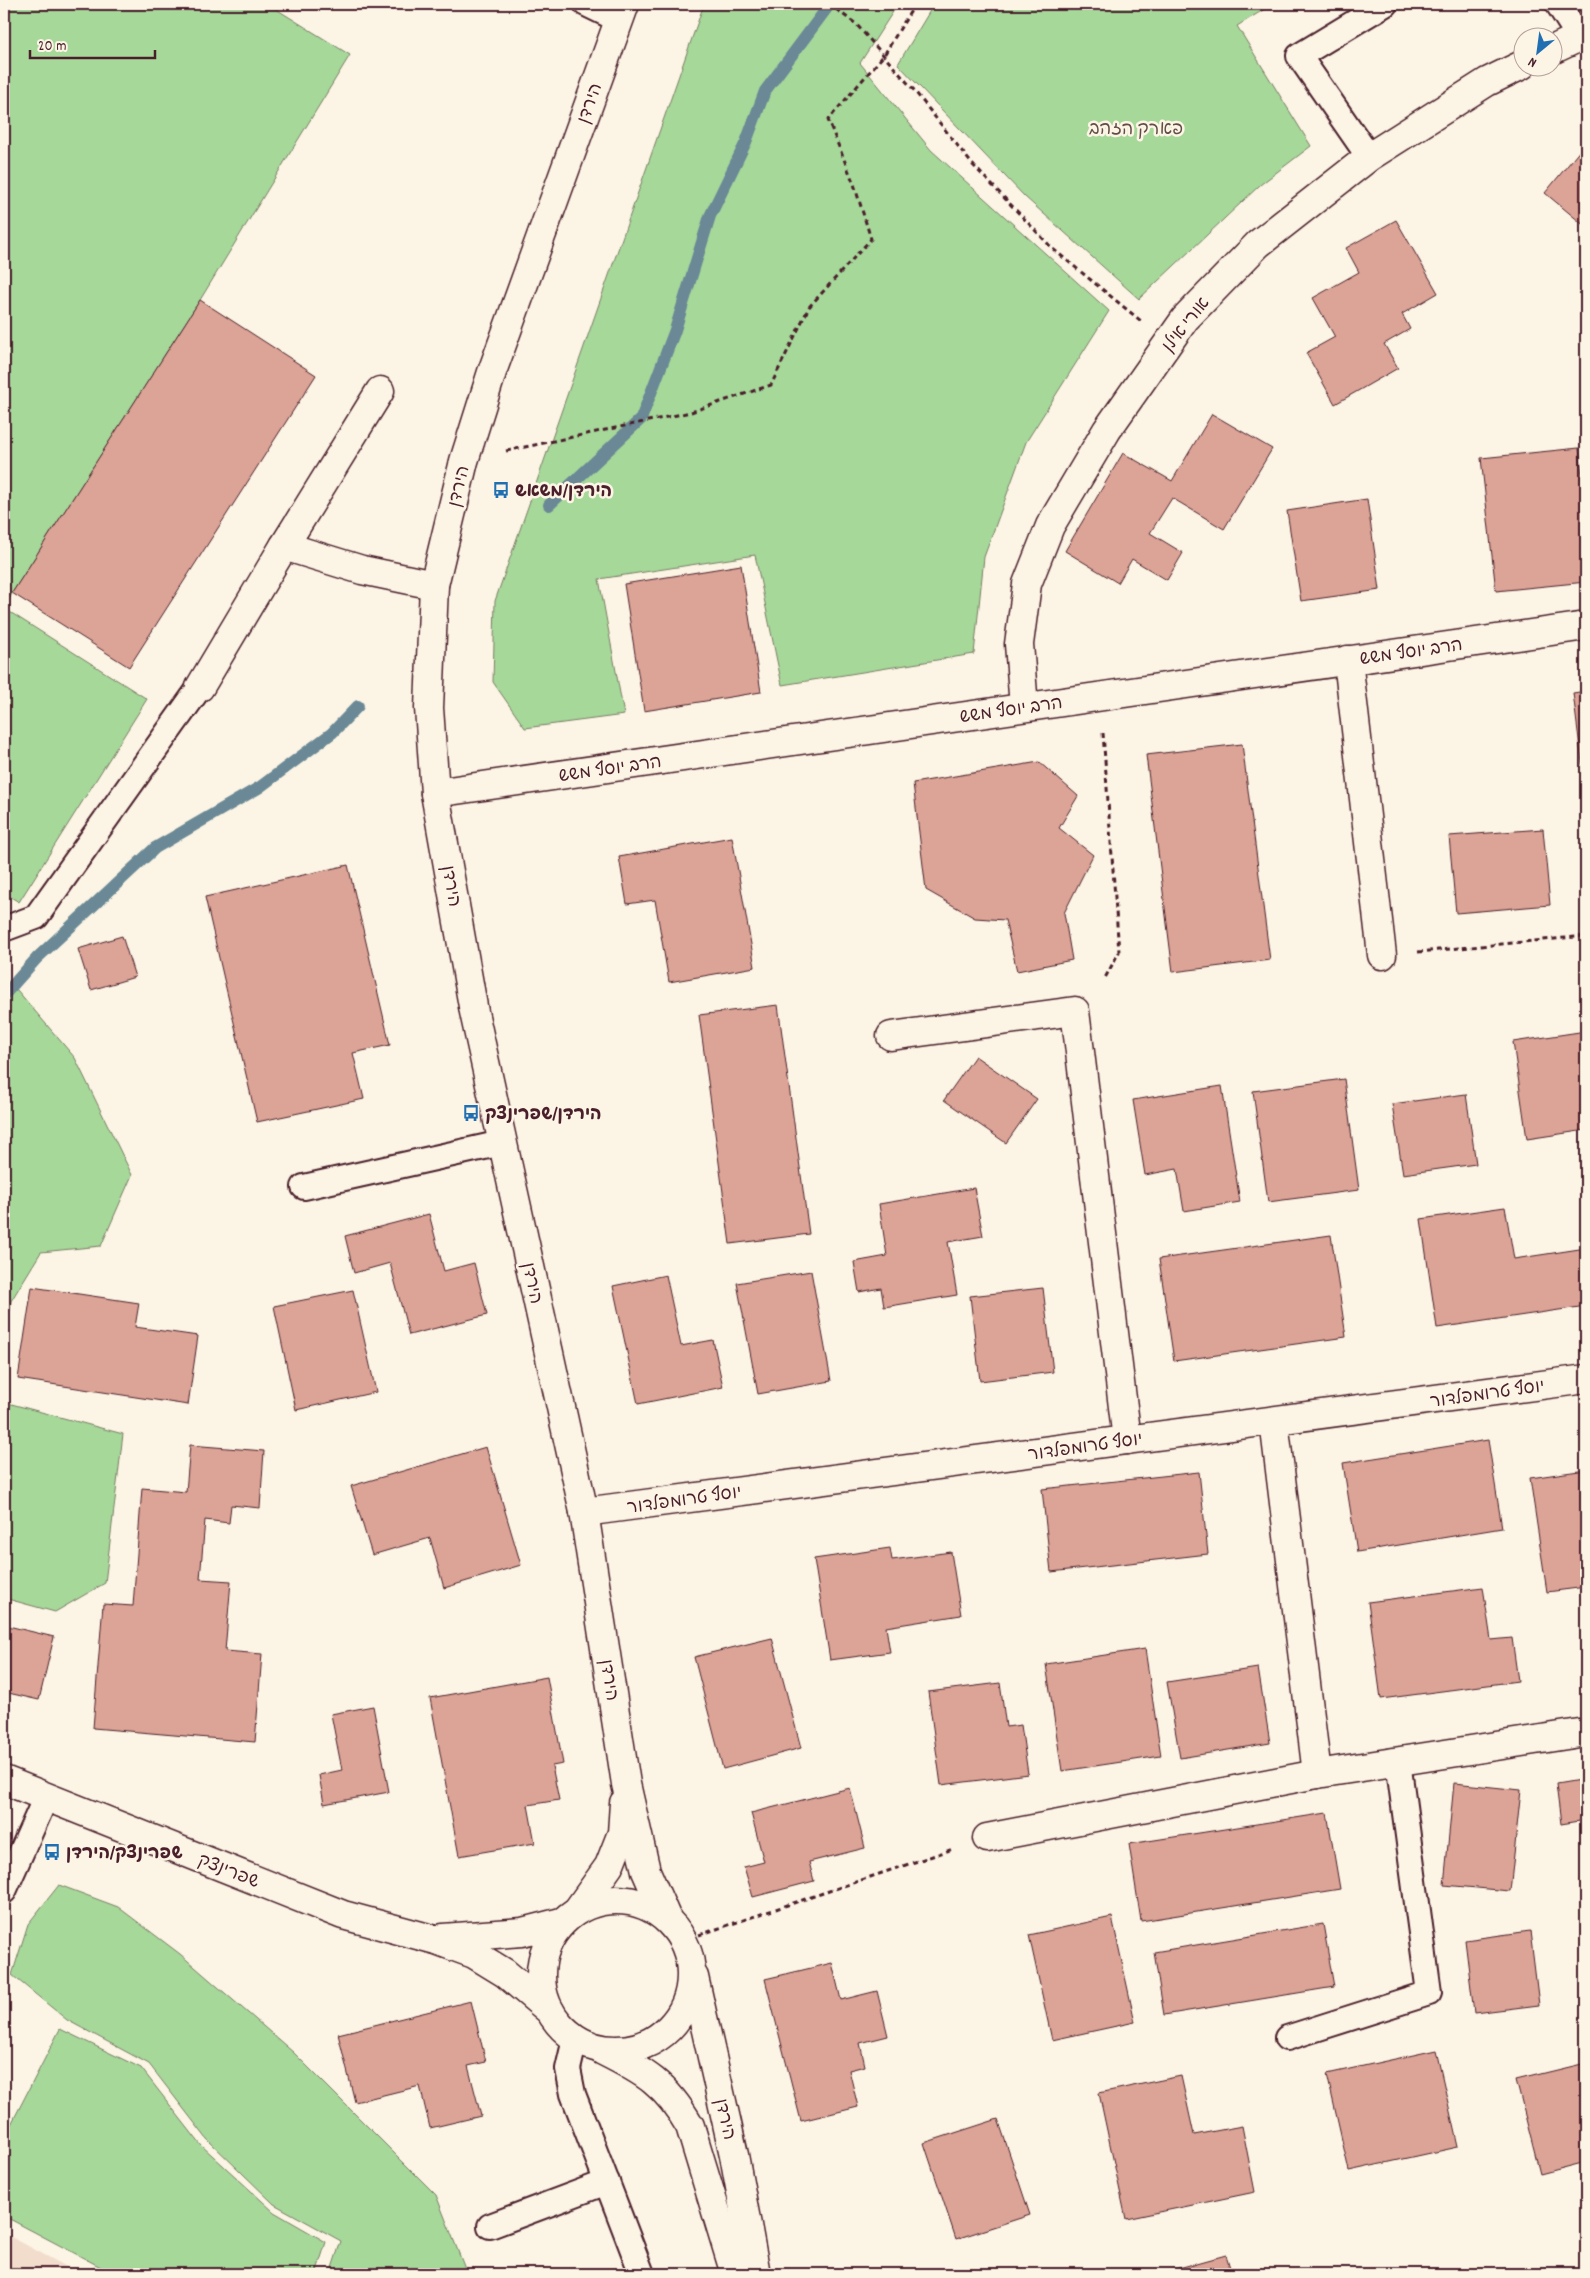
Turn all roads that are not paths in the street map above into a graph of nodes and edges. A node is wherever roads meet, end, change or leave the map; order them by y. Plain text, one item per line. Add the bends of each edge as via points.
1 (586, 4) edge
2 (1385, 4) edge
3 (1558, 4) edge
4 (622, 12) edge
5 (1583, 36) edge
6 (1562, 45) edge
7 (1512, 70) edge
8 (1369, 157) junction
9 (380, 391) dead end
10 (284, 546) junction
11 (434, 585) junction
12 (1586, 626) edge
13 (1348, 660) junction
14 (200, 687) joint
15 (1024, 707) junction
16 (435, 793) junction
17 (4, 929) edge
18 (1382, 956) road end
19 (891, 1036) dead end
20 (502, 1143) junction
21 (304, 1187) dead end
22 (1586, 1379) edge
23 (1274, 1421) junction
24 (1127, 1440) junction
25 (584, 1512) junction
26 (1586, 1732) edge
27 (1398, 1761) junction
28 (1317, 1774) junction
29 (4, 1780) edge
30 (626, 1784) junction
31 (46, 1797) junction
32 (987, 1838) road end
33 (4, 1891) edge
34 (570, 1915) junction
35 (667, 1919) junction
36 (429, 1939) junction
37 (687, 1953) junction
38 (550, 2011) junction
39 (1287, 2038) dead end
40 (587, 2044) junction
41 (607, 2182) junction
42 (490, 2226) dead end
43 (642, 2274) edge
44 (735, 2274) edge
45 (756, 2274) edge

1 - 4 lane
2 - 8 lane via 1299,56
3 - 5 lane
4 - 11 street, הירדן via 492,372 464,461
5 - 6 street
7 - 8 street, אורי אילן via 1487,82
8 - 15 street, אורי אילן via 1258,244 1185,319 1107,430 1050,526 1027,584 1018,644
9 - 10 street
10 - 11 street via 362,570
10 - 14 street
11 - 16 street, הירדן via 429,708
12 - 13 street, הרב יוסף משש
13 - 15 street, הרב יוסף משש
13 - 18 street
14 - 17 lane via 36,917
15 - 16 street, הרב יוסף משש
16 - 20 street, הירדן via 474,1012
19 - 24 street via 1075,1011
20 - 21 lane
20 - 25 street, הירדן
22 - 23 street, יוסף טרומפלדור
23 - 24 street, יוסף טרומפלדור
23 - 28 street
24 - 25 street, יוסף טרומפלדור
25 - 30 street, הירדן
26 - 27 street
27 - 28 street
27 - 39 lane via 1429,1992
28 - 32 street
29 - 31 street, שפרינצק
30 - 34 street, הירדן via 622,1833 609,1866
30 - 35 street, הירדן via 646,1871
31 - 33 lane
31 - 36 street, שפרינצק via 343,1915
34 - 35 street via 604,1900 630,1901
34 - 36 street, שפרינצק via 522,1932
34 - 38 street via 546,1944 540,1970 542,1996
35 - 37 street
36 - 38 street, שפרינצק via 474,1954 505,1973
37 - 40 street via 690,1992 672,2026 651,2042 626,2051
37 - 45 street, הירדן via 734,2155
38 - 40 street via 554,2020
40 - 41 lane via 568,2069 573,2094
40 - 44 street, הירדן via 636,2067 662,2087 677,2104 690,2126
41 - 42 lane
41 - 43 lane

